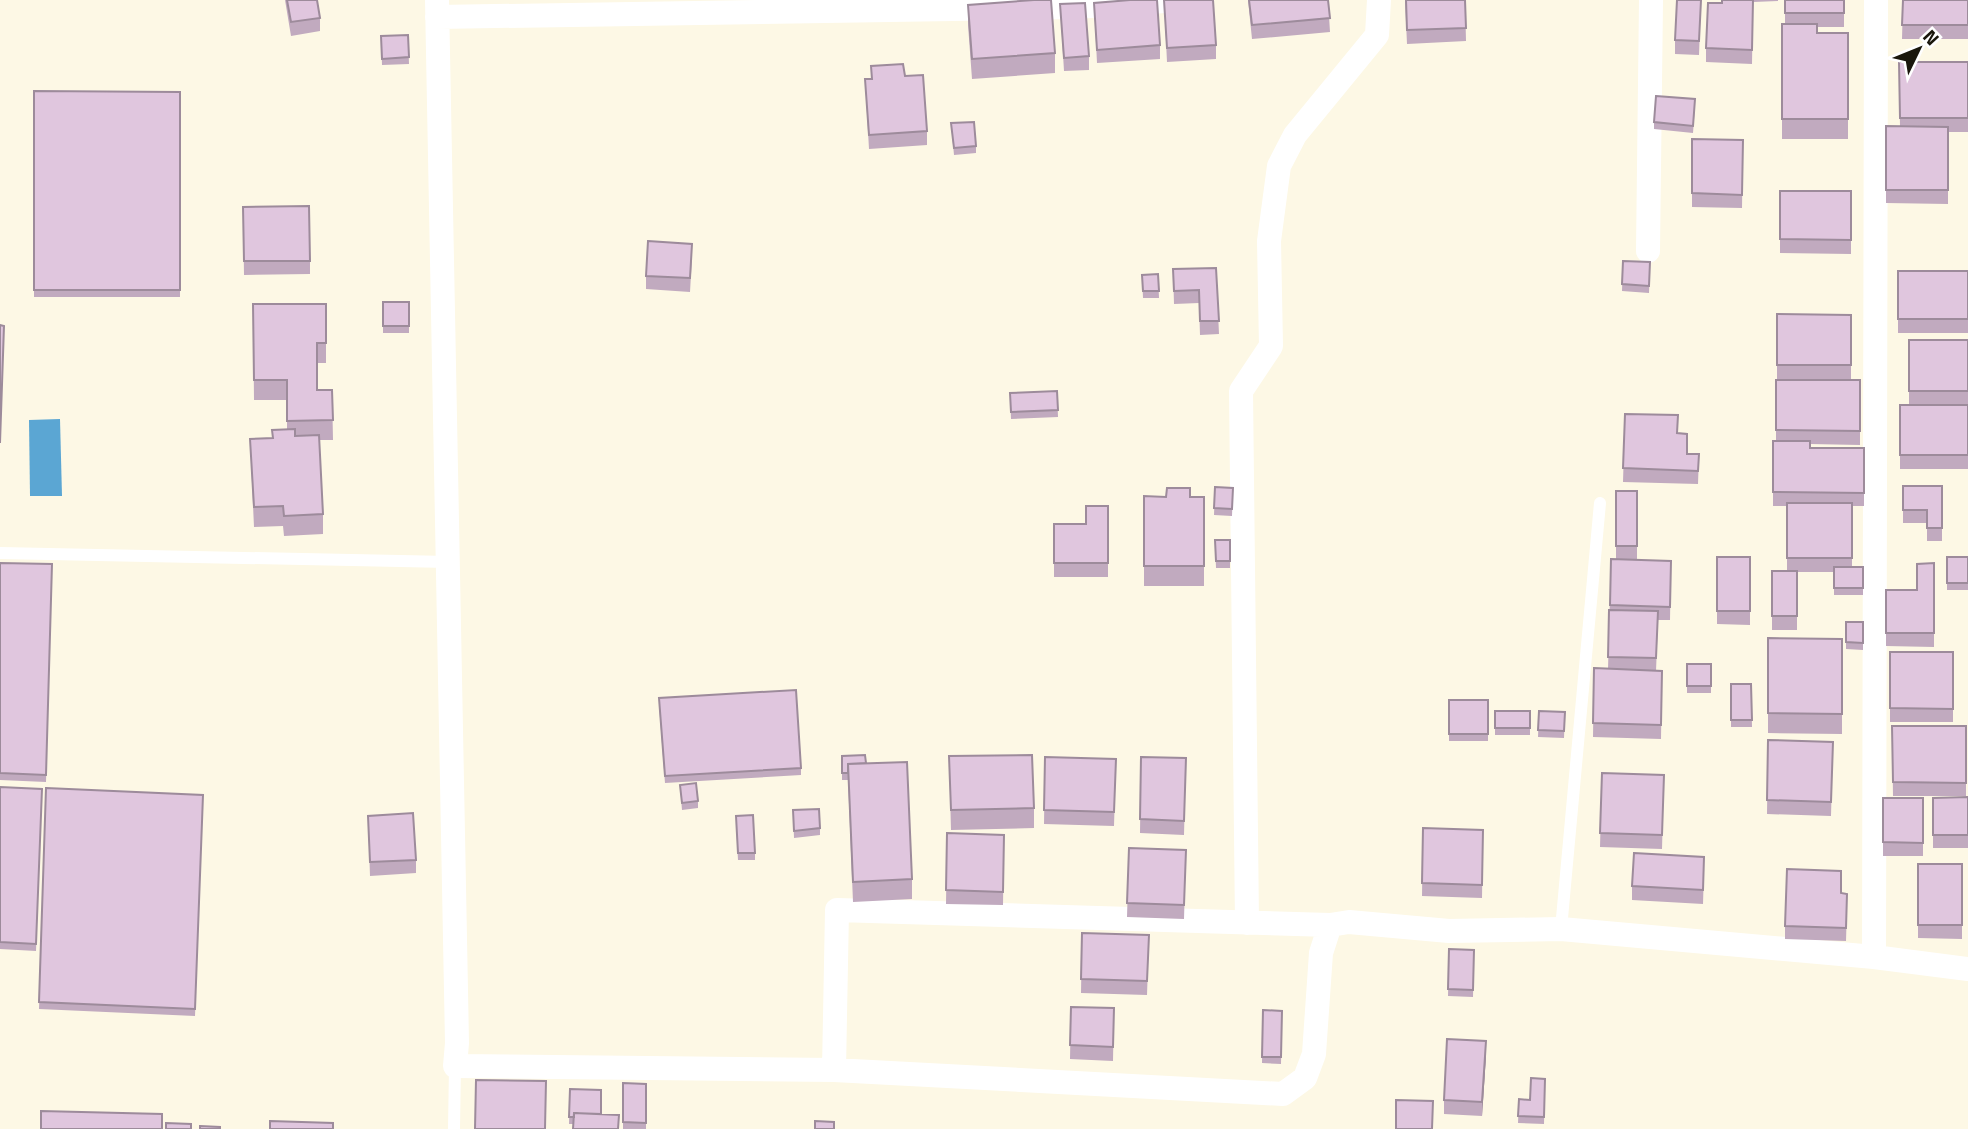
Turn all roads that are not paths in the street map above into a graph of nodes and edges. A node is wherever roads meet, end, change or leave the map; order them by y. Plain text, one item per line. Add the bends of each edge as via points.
1 (1180, 0) edge
2 (1379, 0) edge
3 (1651, 0) edge
4 (1876, 0) edge
5 (437, 9) edge
6 (1648, 251) dead end
7 (1600, 503) dead end
8 (0, 553) edge
9 (449, 562) junction
10 (1247, 923) junction
11 (1330, 925) junction
12 (1561, 929) junction
13 (1874, 957) junction
14 (1968, 969) edge
15 (455, 1066) junction
16 (834, 1070) junction
17 (454, 1129) edge

1 - 5 street via 1076,7
2 - 10 street via 1377,35 1295,135 1279,166 1269,241 1271,346 1241,391
3 - 6 street
4 - 13 street
5 - 9 street
7 - 12 lane
8 - 9 lane
9 - 15 street
10 - 11 street
10 - 16 street via 837,910
11 - 12 street via 1349,922 1449,931
11 - 16 street via 1321,953 1314,1054 1305,1078 1283,1094
12 - 13 street
13 - 14 street
15 - 16 street
15 - 17 lane

